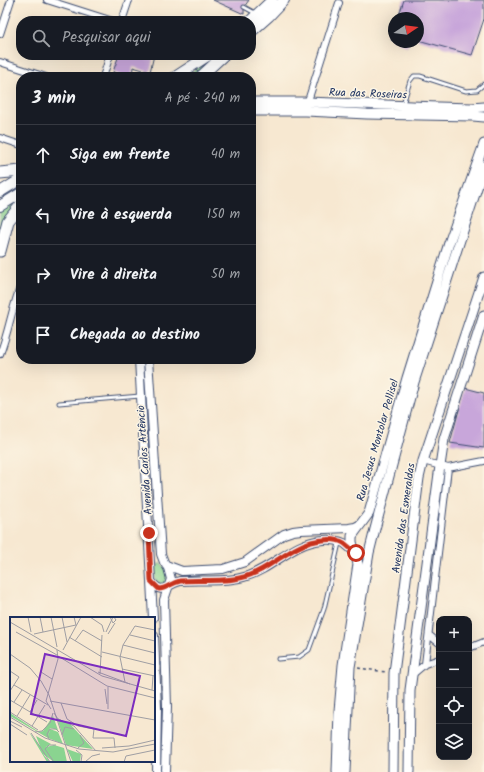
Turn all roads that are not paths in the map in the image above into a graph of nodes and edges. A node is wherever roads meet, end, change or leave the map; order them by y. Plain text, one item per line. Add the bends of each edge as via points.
1 (11, 0) edge
2 (47, 0) edge
3 (129, 0) edge
4 (272, 0) edge
5 (284, 0) edge
6 (339, 3) dead end
7 (244, 7) dead end
8 (97, 16) edge
9 (124, 16) edge
10 (252, 16) edge
11 (256, 16) edge
12 (256, 28) edge
13 (0, 34) edge
14 (108, 60) edge
15 (201, 60) edge
16 (219, 60) edge
17 (0, 62) edge
18 (31, 72) edge
19 (105, 72) edge
20 (183, 72) edge
21 (205, 72) edge
22 (484, 84) edge
23 (256, 102) edge
24 (306, 106) junction
25 (403, 106) junction
26 (484, 107) edge
27 (256, 110) edge
28 (367, 110) junction
29 (437, 111) junction
30 (484, 117) edge
31 (0, 138) edge
32 (16, 143) edge
33 (484, 144) edge
34 (484, 166) edge
35 (16, 172) edge
36 (0, 174) edge
37 (16, 181) edge
38 (0, 192) edge
39 (16, 196) edge
40 (0, 206) edge
41 (16, 211) edge
42 (458, 229) junction
43 (0, 251) edge
44 (484, 277) edge
45 (482, 287) edge
46 (16, 296) edge
47 (484, 315) edge
48 (0, 354) edge
49 (139, 364) edge
50 (148, 364) edge
51 (141, 396) junction
52 (59, 403) dead end
53 (423, 461) junction
54 (484, 461) edge
55 (444, 467) junction
56 (362, 523) junction
57 (375, 529) junction
58 (340, 541) junction
59 (356, 553) junction
60 (369, 553) junction
61 (165, 563) junction
62 (151, 572) junction
63 (151, 581) junction
64 (170, 584) junction
65 (153, 617) edge
66 (429, 635) junction
67 (436, 641) edge
68 (484, 642) edge
69 (472, 647) edge
70 (155, 654) edge
71 (278, 659) dead end
72 (436, 660) edge
73 (425, 664) junction
74 (166, 672) junction
75 (156, 673) junction
76 (412, 675) junction
77 (156, 772) edge
78 (165, 772) edge
79 (337, 772) edge
80 (345, 772) edge
81 (393, 772) edge
82 (409, 772) edge

1 - 13 street
2 - 8 street
3 - 9 street
4 - 11 main road
5 - 12 main road
6 - 24 street
7 - 10 lane
14 - 19 street
15 - 20 main road
16 - 21 main road
17 - 18 street
22 - 25 lane via 477,90 466,91 414,76 410,81
23 - 24 main road, Rua das Roseiras
24 - 27 main road, Rua das Roseiras
24 - 28 main road, Rua das Roseiras
25 - 28 main road, Rua das Roseiras
25 - 29 main road, Rua das Roseiras
26 - 29 main road, Rua das Roseiras
28 - 29 main road, Rua das Roseiras
29 - 30 main road, Rua das Roseiras
31 - 32 street
33 - 42 main road, Rua Jesus Montolar Pellisel
34 - 42 main road, Rua Jesus Montolar Pellisel
35 - 36 highway
37 - 38 main road
39 - 40 main road
41 - 43 highway via 8,221
42 - 56 main road, Rua Jesus Montolar Pellisel via 407,378 369,513
42 - 57 main road, Rua Jesus Montolar Pellisel
44 - 45 main road, Avenida das Esmeraldas
45 - 53 main road, Avenida das Esmeraldas
46 - 48 street
47 - 55 main road via 444,439
49 - 51 street, Avenida Carlos Artêncio
50 - 61 street, Avenida Carlos Artêncio via 161,554
51 - 52 lane
51 - 62 street, Avenida Carlos Artêncio
53 - 55 street
53 - 81 main road, Avenida das Esmeraldas via 394,673
54 - 55 street
55 - 66 street
55 - 76 main road
56 - 57 main road via 372,525
56 - 59 main road, Rua Jesus Montolar Pellisel via 352,536
56 - 61 street via 349,528 293,531 284,534 245,562 222,569 182,571
57 - 60 main road, Rua Jesus Montolar Pellisel
58 - 59 street
58 - 64 street via 307,542 245,577 180,581
58 - 71 lane via 324,609 309,650 299,657
59 - 60 main road
59 - 79 main road, Rua Jesus Montolar Pellisel via 358,564 339,711
60 - 80 main road, Rua Jesus Montolar Pellisel via 350,667
61 - 62 street via 156,564
61 - 64 street, Avenida Carlos Artêncio via 170,574
62 - 63 street, Avenida Carlos Artêncio
63 - 64 street via 159,589 165,589
63 - 65 street, Avenida Carlos Artêncio
64 - 74 street, Avenida Carlos Artêncio via 164,600
66 - 67 street
66 - 73 street
68 - 69 street
70 - 75 street
72 - 73 street
73 - 76 street
74 - 75 street
74 - 78 street, Avenida Carlos Artêncio
75 - 77 street
76 - 82 main road

